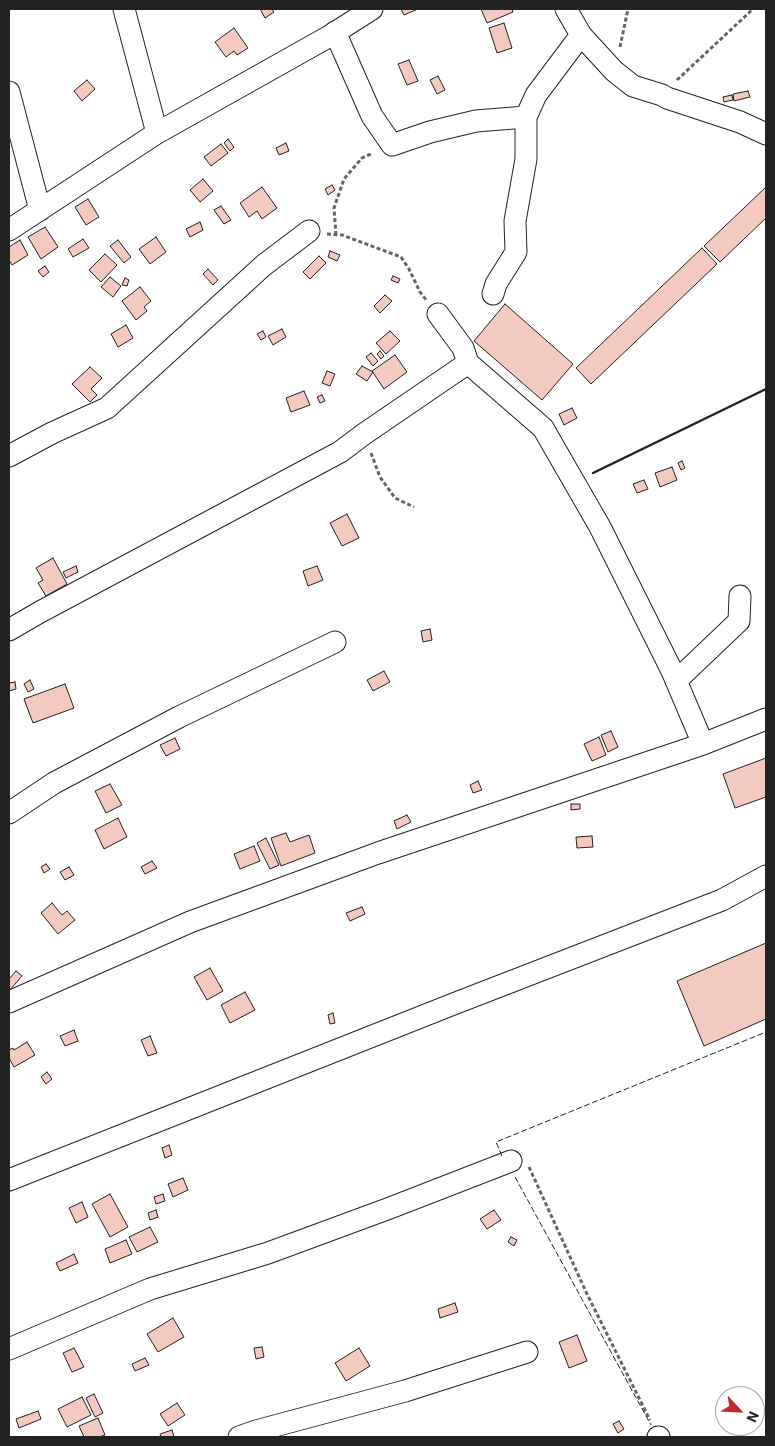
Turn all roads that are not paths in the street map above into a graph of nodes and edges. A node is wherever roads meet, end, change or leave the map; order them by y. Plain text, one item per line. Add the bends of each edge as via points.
1 (124, 9) edge
2 (372, 9) edge
3 (566, 9) edge
4 (335, 32) junction
5 (581, 35) junction
6 (9, 92) edge
7 (526, 117) junction
8 (157, 133) junction
9 (766, 134) edge
10 (40, 210) junction
11 (9, 230) edge
12 (309, 230) road end
13 (493, 294) dead end
14 (438, 314) road end
15 (468, 363) junction
16 (9, 456) edge
17 (740, 596) dead end
18 (9, 630) edge
19 (335, 642) dead end
20 (676, 681) junction
21 (766, 719) edge
22 (703, 744) junction
23 (9, 813) edge
24 (766, 876) edge
25 (9, 1002) edge
26 (511, 1161) road end
27 (9, 1180) edge
28 (9, 1349) edge
29 (527, 1352) dead end
30 (239, 1437) edge

1 - 8 street
2 - 4 street
3 - 5 street
4 - 7 street via 372,116 392,145 476,120
4 - 8 street
5 - 7 street via 536,95
5 - 9 street via 614,71 633,86
6 - 10 street
7 - 13 street via 526,159 516,222 516,252
8 - 10 street
10 - 11 street
12 - 16 street via 264,265 107,408
14 - 15 street via 463,348
15 - 18 street via 340,452
15 - 20 street via 543,428 600,527
17 - 20 street via 739,621
19 - 23 street via 154,730 54,783
20 - 22 street
21 - 22 street
22 - 25 street via 378,853 190,922
24 - 27 street via 722,900
26 - 28 street via 268,1253 150,1289
29 - 30 street via 405,1391

